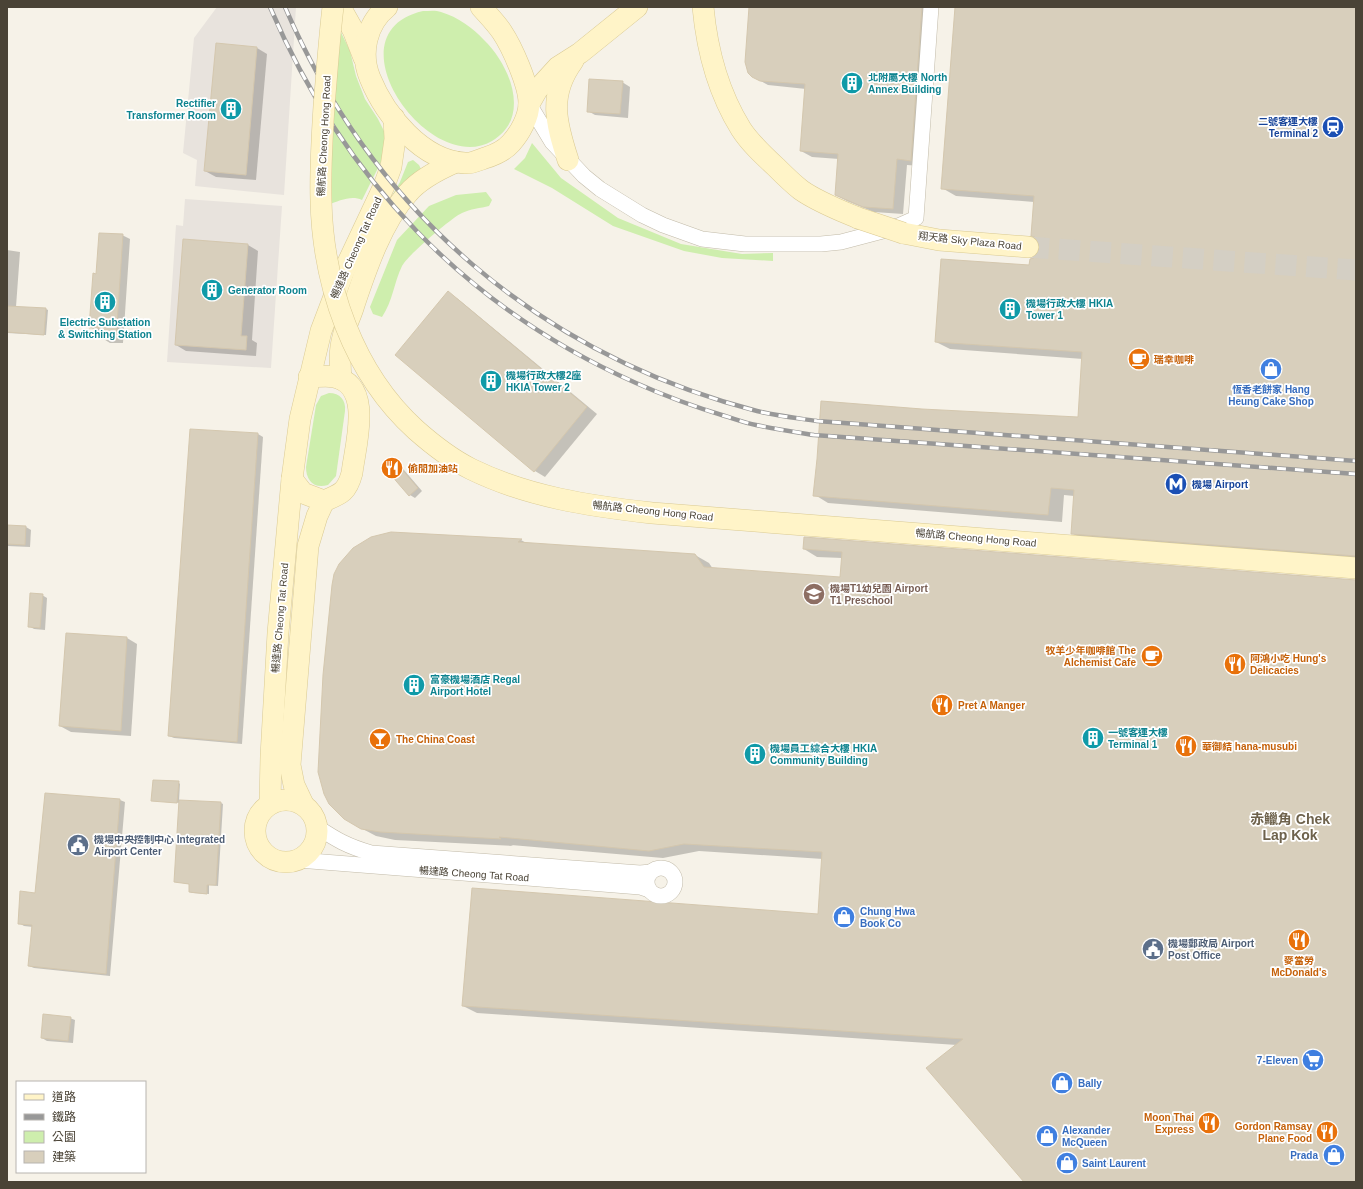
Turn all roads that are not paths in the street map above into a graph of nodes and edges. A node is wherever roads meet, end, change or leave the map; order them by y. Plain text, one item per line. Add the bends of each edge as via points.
1 (333, 7) edge
2 (340, 7) edge
3 (387, 7) edge
4 (481, 7) edge
5 (637, 7) edge
6 (703, 7) edge
7 (931, 7) edge
8 (580, 53) junction
9 (364, 59) junction
10 (529, 104) junction
11 (394, 118) junction
12 (568, 160) junction
13 (456, 162) junction
14 (1028, 247) tunnel mouth
15 (309, 377) junction
16 (341, 379) junction
17 (292, 479) junction
18 (324, 501) junction
19 (1356, 568) edge
20 (270, 804) junction
21 (303, 804) junction
22 (317, 827) junction
23 (298, 860) junction
24 (651, 872) junction
25 (649, 890) junction

1 - 19 street, 暢航路 Cheong Hong Road, bridge via 321,156 320,202 329,274 351,338 378,388 392,407 427,440 470,469 530,492 652,513
2 - 9 street via 353,30
3 - 9 street via 372,25
4 - 10 street via 503,33 525,83
5 - 8 street
6 - 14 street, 翔天路 Sky Plaza Road, bridge via 713,66 725,99 741,130 759,151 802,190 858,218 903,233 939,240
7 - 12 street via 916,218 898,226 841,242 821,244 745,244 702,239 663,225 622,204 600,189
8 - 10 street via 558,67 537,90
8 - 12 street via 567,70 558,90 556,102 559,131
9 - 11 street via 374,89
10 - 12 street via 552,142
10 - 13 street via 518,135 508,147 497,154 466,164
11 - 13 street via 412,138 432,154
11 - 15 street, 暢達路 Cheong Tat Road via 392,167 343,273 321,331
13 - 16 street, 暢達路 Cheong Tat Road via 441,169 409,192 388,222 361,283 343,336
15 - 16 street
15 - 17 street, 暢達路 Cheong Tat Road via 300,418
16 - 18 street via 354,391 360,418 350,481 339,495
17 - 18 street via 303,493
17 - 20 street, 暢達路 Cheong Tat Road via 278,640
18 - 21 street, 暢達路 Cheong Tat Road via 308,546 290,765 294,785
20 - 21 street via 281,800
20 - 23 street, 暢達路 Cheong Tat Road via 255,824 256,841 260,849 277,861 290,863
21 - 22 street, 暢達路 Cheong Tat Road via 315,818
22 - 23 street via 315,843 311,850
22 - 24 street, 暢達路 Cheong Tat Road via 339,842 371,853
23 - 25 street, 暢達路 Cheong Tat Road via 640,887
24 - 25 street via 647,880
24 - 25 street, 暢達路 Cheong Tat Road via 658,868 666,869 673,875 674,884 670,892 662,896

